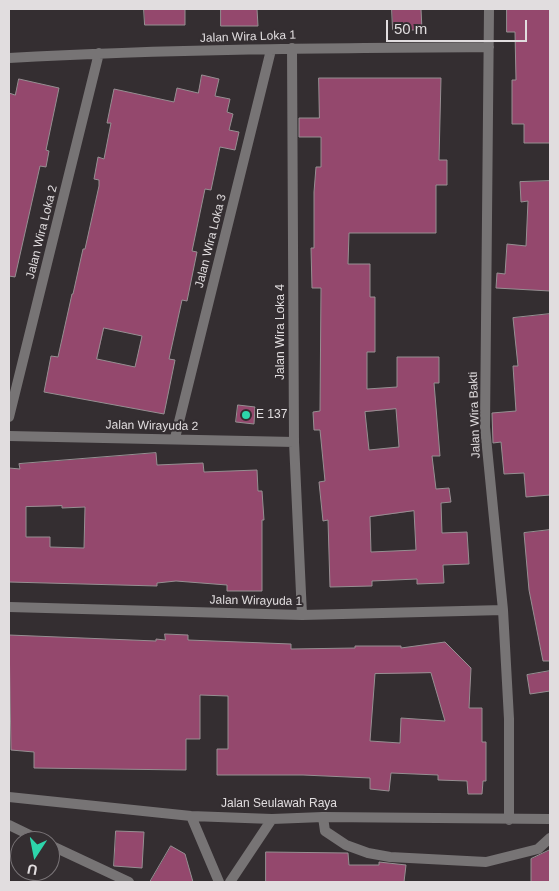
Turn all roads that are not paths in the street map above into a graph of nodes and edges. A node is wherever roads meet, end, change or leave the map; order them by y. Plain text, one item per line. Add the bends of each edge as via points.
1 (489, 9) edge
2 (489, 47) junction
3 (292, 48) junction
4 (272, 50) junction
5 (100, 53) junction
6 (9, 58) edge
7 (9, 417) edge
8 (9, 436) edge
9 (175, 438) junction
10 (294, 442) junction
11 (9, 608) edge
12 (503, 610) junction
13 (302, 615) junction
14 (9, 797) edge
15 (191, 816) junction
16 (323, 817) junction
17 (272, 819) junction
18 (550, 819) edge
19 (509, 820) junction
20 (9, 825) edge
21 (21, 831) edge
22 (550, 838) edge
23 (60, 850) edge
24 (129, 882) edge
25 (219, 882) edge
26 (230, 882) edge

1 - 2 street, Jalan Wira Bakti
2 - 3 street, Jalan Wira Loka 1
2 - 12 street, Jalan Wira Bakti via 485,427
3 - 4 street, Jalan Wira Loka 1
3 - 10 street, Jalan Wira Loka 4
4 - 5 street, Jalan Wira Loka 1
4 - 9 street, Jalan Wira Loka 3
5 - 6 street, Jalan Wira Loka 1
5 - 7 street, Jalan Wira Loka 2
8 - 9 street, Jalan Wirayuda 2
9 - 10 street, Jalan Wirayuda 2
10 - 13 street, Jalan Wira Loka 4
11 - 13 street, Jalan Wirayuda 1
12 - 13 street, Jalan Wirayuda 1
12 - 19 street, Jalan Wira Bakti via 509,719
14 - 15 street, Jalan Seulawah Raya
15 - 17 street, Jalan Seulawah Raya
15 - 25 street
16 - 17 street, Jalan Seulawah Raya
16 - 19 street, Jalan Seulawah Raya
16 - 22 street via 325,832 346,845 390,857 486,862 538,849
17 - 26 street
18 - 19 street, Jalan Seulawah Raya
20 - 21 street
23 - 24 street

